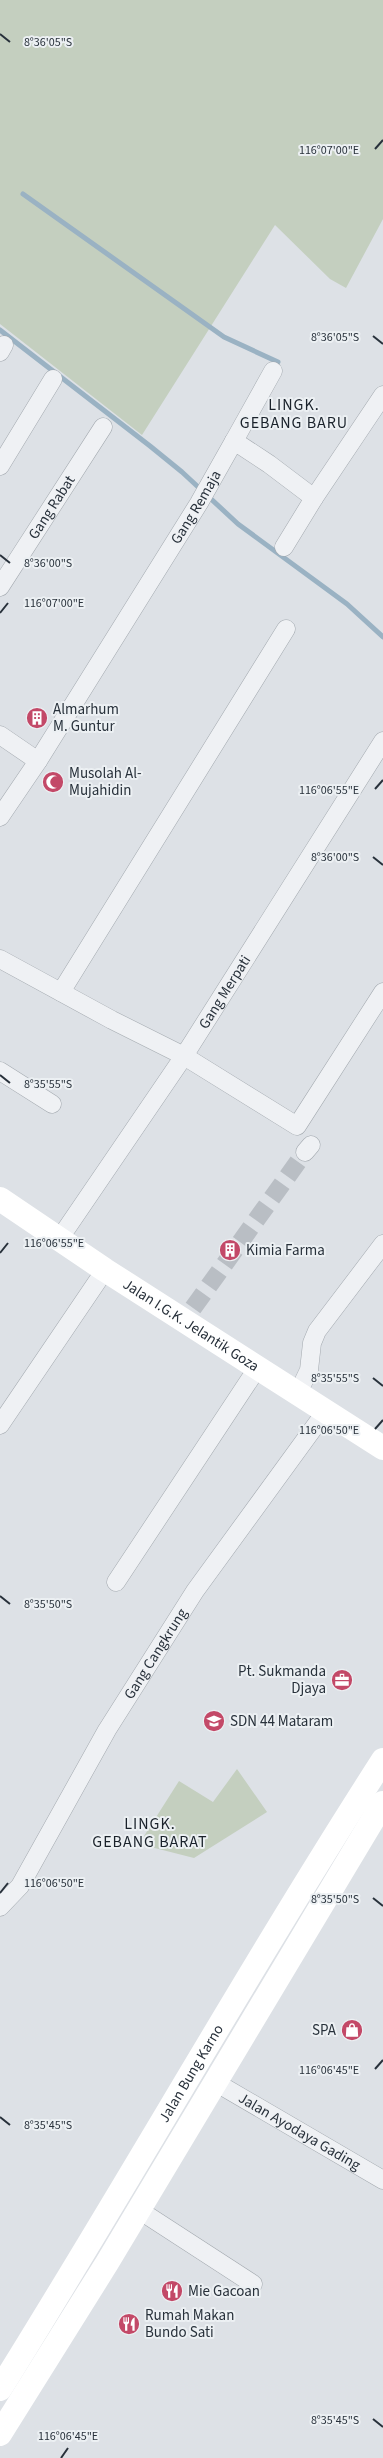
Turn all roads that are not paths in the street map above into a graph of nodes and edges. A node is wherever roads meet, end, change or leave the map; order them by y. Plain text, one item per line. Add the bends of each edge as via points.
1 (273, 371) dead end
2 (53, 379) dead end
3 (383, 395) edge
4 (103, 427) dead end
5 (234, 441) junction
6 (0, 466) edge
7 (314, 498) junction
8 (284, 547) dead end
9 (0, 587) edge
10 (286, 629) dead end
11 (0, 735) edge
12 (383, 741) edge
13 (38, 761) junction
14 (0, 817) edge
15 (0, 959) edge
16 (61, 992) junction
17 (383, 992) edge
18 (184, 1056) junction
19 (0, 1071) edge
20 (52, 1104) dead end
21 (0, 1198) edge
22 (60, 1238) junction
23 (383, 1244) edge
24 (105, 1270) junction
25 (258, 1367) junction
26 (298, 1393) junction
27 (326, 1411) junction
28 (0, 1425) edge
29 (383, 1448) edge
30 (116, 1582) dead end
31 (383, 1760) edge
32 (383, 1803) edge
33 (2, 1905) edge
34 (289, 1910) junction
35 (310, 1923) junction
36 (215, 2082) junction
37 (383, 2180) edge
38 (139, 2210) junction
39 (87, 2250) junction
40 (107, 2263) junction
41 (253, 2284) dead end
42 (0, 2389) edge
43 (0, 2434) edge

1 - 5 street, Gang Remaja
2 - 6 street
3 - 7 street
4 - 9 street, Gang Rabat
5 - 7 street
5 - 13 street, Gang Remaja via 199,503
7 - 8 street
10 - 16 street
11 - 13 street
12 - 18 street, Gang Merpati
13 - 14 street, Gang Remaja
15 - 16 street
16 - 18 street
17 - 18 street via 297,1126
18 - 22 street, Gang Merpati
19 - 20 street
21 - 22 main road, Jalan I.G.K. Jelantik Goza
22 - 24 main road, Jalan I.G.K. Jelantik Goza
23 - 26 street via 317,1332 309,1370
24 - 25 main road, Jalan I.G.K. Jelantik Goza via 189,1314
24 - 28 street
25 - 26 main road, Jalan I.G.K. Jelantik Goza
25 - 30 street
26 - 27 main road, Jalan I.G.K. Jelantik Goza
27 - 29 main road, Jalan I.G.K. Jelantik Goza
27 - 33 street, Gang Cangkrung via 195,1591 107,1730 20,1886
31 - 34 main road, Jalan Bung Karno
32 - 35 main road
34 - 35 main road
34 - 39 main road, Jalan Bung Karno
35 - 36 main road
36 - 37 street, Jalan Ayodaya Gading
36 - 38 main road
38 - 40 main road
38 - 41 street
39 - 40 main road
39 - 42 main road, Jalan Bung Karno
40 - 43 main road

